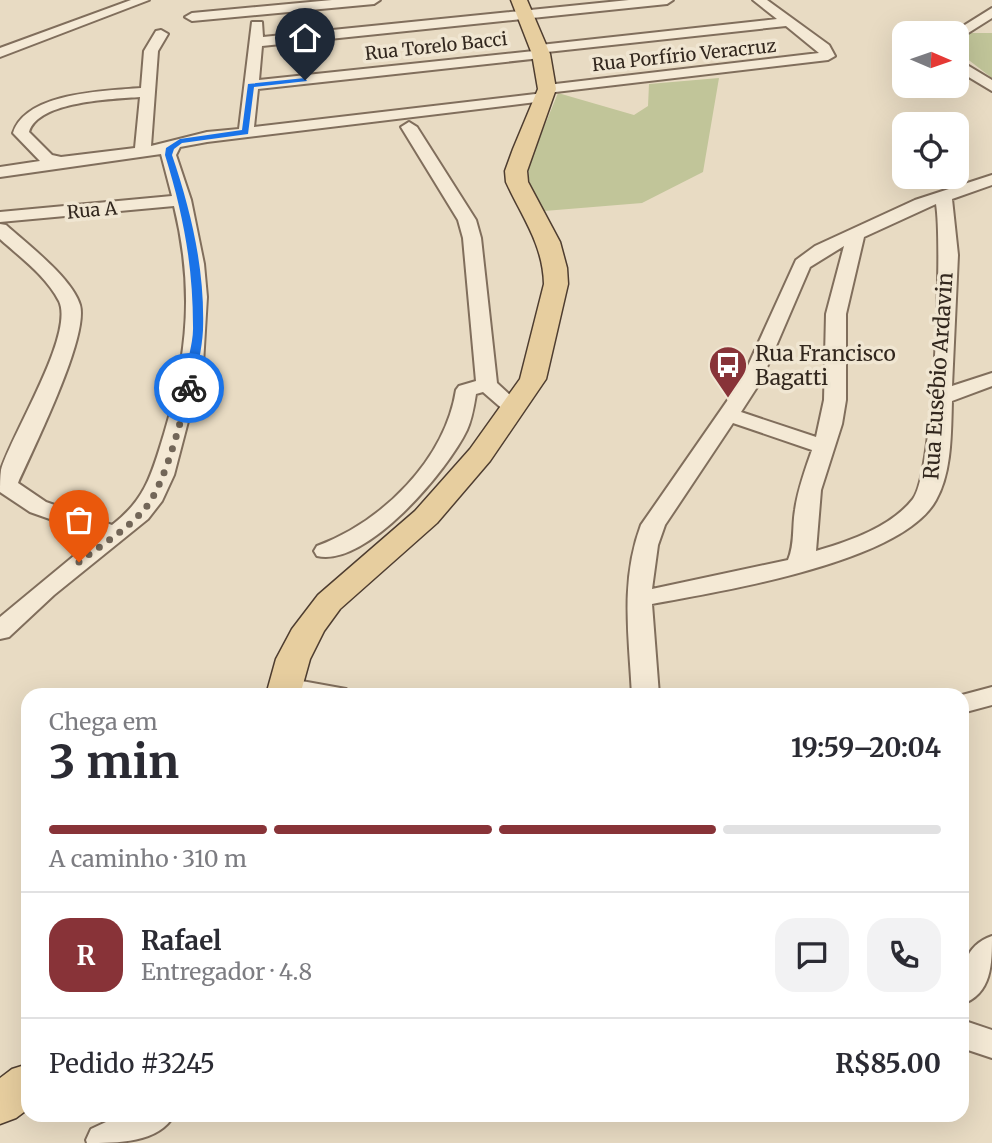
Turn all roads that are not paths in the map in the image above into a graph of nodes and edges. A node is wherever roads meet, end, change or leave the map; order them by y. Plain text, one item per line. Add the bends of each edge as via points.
1 (144, 0) edge
2 (374, 0) edge
3 (667, 0) edge
4 (759, 0) edge
5 (522, 7) edge
6 (992, 12) edge
7 (192, 17) dead end
8 (790, 22) junction
9 (257, 25) dead end
10 (970, 27) edge
11 (992, 30) edge
12 (970, 31) edge
13 (161, 34) dead end
14 (256, 42) junction
15 (541, 52) junction
16 (0, 53) edge
17 (970, 72) edge
18 (251, 85) junction
19 (992, 87) edge
20 (146, 92) junction
21 (545, 93) junction
22 (409, 127) dead end
23 (246, 132) junction
24 (170, 148) junction
25 (143, 152) junction
26 (61, 162) junction
27 (0, 172) edge
28 (992, 180) edge
29 (943, 195) junction
30 (183, 200) junction
31 (0, 217) edge
32 (0, 229) edge
33 (856, 233) junction
34 (992, 379) edge
35 (487, 385) junction
36 (940, 398) junction
37 (513, 408) junction
38 (729, 415) junction
39 (824, 447) junction
40 (3, 483) edge
41 (114, 534) junction
42 (326, 551) dead end
43 (800, 563) junction
44 (640, 598) junction
45 (0, 631) edge
46 (285, 688) edge
47 (646, 688) edge
48 (992, 696) edge
49 (969, 702) edge
50 (992, 949) edge
51 (969, 981) edge
52 (969, 1036) edge
53 (992, 1044) edge
54 (21, 1088) edge
55 (0, 1104) edge
56 (141, 1122) edge
57 (104, 1140) dead end

1 - 16 street
2 - 7 street
3 - 5 street
4 - 8 street
5 - 14 street
5 - 15 main road
6 - 10 street
8 - 15 street, Rua Torelo Bacci
8 - 21 street, Rua Porfírio Veracruz via 829,54
9 - 14 street
11 - 12 street
13 - 20 street via 151,51
14 - 18 street
15 - 18 street, Rua Torelo Bacci
15 - 21 main road
17 - 19 street
18 - 23 street
20 - 25 street
20 - 26 street via 72,101 31,116 21,133 46,158
21 - 23 street, Rua Porfírio Veracruz
21 - 37 main road via 516,171 517,182 556,257 556,284 536,373
22 - 35 street via 467,220
23 - 24 street, Rua Porfírio Veracruz via 180,141
24 - 25 street, Rua Porfírio Veracruz
24 - 30 street via 168,155
25 - 26 street, Rua Porfírio Veracruz
26 - 27 street, Rua Porfírio Veracruz
28 - 29 street
29 - 33 street
29 - 36 street, Rua Eusébio Ardavin via 947,245
30 - 31 street, Rua A
30 - 41 street via 199,303 191,383 148,505
32 - 40 street via 64,295 73,313 60,357
33 - 38 street via 802,264 775,333
33 - 39 street via 836,314 835,400
34 - 36 street
35 - 37 street
35 - 42 street via 466,390 454,436 403,500 360,537
36 - 43 street, Rua Eusébio Ardavin via 931,487 918,509 899,526 862,545
37 - 46 main road via 480,455 426,517 329,602 292,659
38 - 39 street
38 - 44 street via 653,525 644,545
39 - 43 street via 806,512
40 - 41 street via 38,507
41 - 45 street
43 - 44 street, Rua Eusébio Ardavin
44 - 47 street
48 - 49 street
50 - 51 street
52 - 53 street
54 - 55 main road
56 - 57 street

